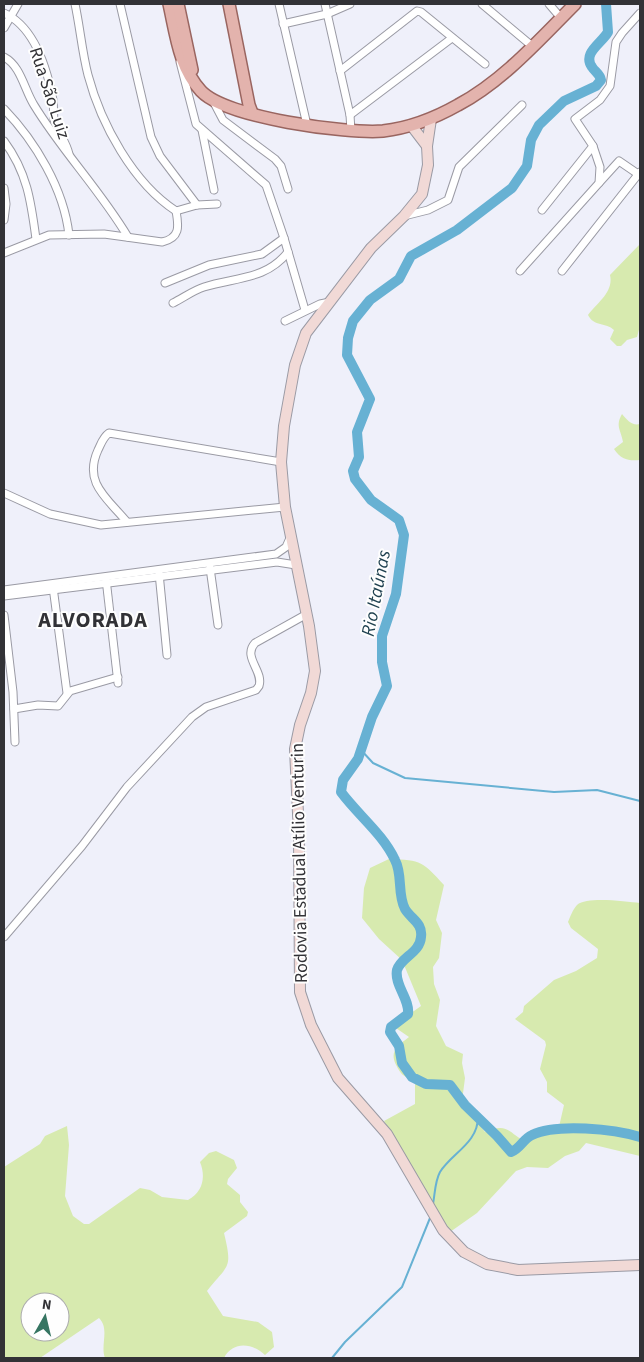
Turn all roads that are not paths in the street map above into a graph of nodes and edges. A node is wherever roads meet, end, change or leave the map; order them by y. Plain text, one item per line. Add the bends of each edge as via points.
1 (18, 4) edge
2 (75, 4) edge
3 (120, 4) edge
4 (169, 4) edge
5 (178, 4) edge
6 (229, 4) edge
7 (279, 4) edge
8 (325, 4) edge
9 (350, 4) edge
10 (482, 4) edge
11 (549, 4) edge
12 (574, 4) edge
13 (4, 13) edge
14 (640, 13) edge
15 (327, 14) junction
16 (11, 16) junction
17 (561, 18) junction
18 (283, 24) junction
19 (4, 28) edge
20 (452, 38) junction
21 (532, 46) junction
22 (184, 54) junction
23 (4, 57) edge
24 (485, 64) dead end
25 (340, 71) junction
26 (247, 93) junction
27 (212, 99) junction
28 (522, 105) dead end
29 (4, 109) edge
30 (252, 113) junction
31 (350, 115) junction
32 (272, 118) junction
33 (431, 118) junction
34 (307, 125) junction
35 (411, 125) junction
36 (202, 130) junction
37 (351, 131) junction
38 (4, 141) edge
39 (427, 146) junction
40 (593, 146) junction
41 (69, 157) junction
42 (639, 173) edge
43 (599, 184) junction
44 (4, 188) edge
45 (288, 189) dead end
46 (214, 190) dead end
47 (217, 204) dead end
48 (198, 205) junction
49 (542, 210) dead end
50 (176, 211) junction
51 (404, 216) junction
52 (4, 220) edge
53 (69, 235) junction
54 (128, 237) junction
55 (284, 238) junction
56 (36, 239) junction
57 (288, 252) junction
58 (4, 253) edge
59 (520, 271) dead end
60 (562, 271) dead end
61 (165, 283) dead end
62 (330, 302) junction
63 (173, 303) dead end
64 (305, 310) junction
65 (285, 321) dead end
66 (281, 462) junction
67 (4, 493) edge
68 (285, 507) junction
69 (127, 522) junction
70 (290, 538) junction
71 (296, 565) junction
72 (210, 568) junction
73 (159, 574) junction
74 (106, 580) junction
75 (53, 587) junction
76 (4, 590) edge
77 (4, 596) edge
78 (307, 614) junction
79 (4, 615) edge
80 (292, 624) junction
81 (218, 625) dead end
82 (309, 626) junction
83 (167, 655) dead end
84 (67, 693) junction
85 (14, 709) junction
86 (15, 742) dead end
87 (4, 937) edge
88 (640, 1265) edge

1 - 16 street
2 - 50 street via 88,75 109,126 139,176
3 - 48 street via 151,137 160,156
4 - 22 main road
5 - 22 main road
6 - 26 main road
7 - 18 street
8 - 15 street
9 - 15 street
10 - 21 street
11 - 17 street
12 - 17 main road
13 - 16 street, Rua São Luiz
14 - 40 street via 616,42 610,86 600,100 575,119
15 - 18 street
15 - 25 street
16 - 19 street
16 - 41 street, Rua São Luiz via 24,26 39,53 52,92 56,124 66,142
17 - 21 main road
18 - 34 street
20 - 24 street
20 - 25 street via 421,12 414,13
20 - 31 street
21 - 33 main road via 473,97
22 - 27 main road via 187,73
22 - 36 street via 180,68 196,124
23 - 41 street via 16,68 32,102
25 - 31 street
26 - 30 main road
26 - 32 main road via 256,108
27 - 30 main road
27 - 45 street via 224,120 276,159
28 - 51 street via 459,168 448,200 428,210
29 - 53 street via 47,169 65,212
30 - 32 main road
31 - 37 street
32 - 34 main road
33 - 35 main road
33 - 39 main road, Rodovia Estadual Atílio Venturin
34 - 37 main road
35 - 37 main road via 385,131
35 - 39 main road
36 - 46 street
36 - 55 street via 266,185
38 - 56 street via 26,179
39 - 51 main road, Rodovia Estadual Atílio Venturin via 426,184
40 - 43 street via 600,167
40 - 49 street
41 - 54 street via 98,192
42 - 43 street via 619,161
42 - 60 street
43 - 59 street
44 - 52 street
47 - 48 street
48 - 50 street
50 - 54 street via 178,231 173,238 162,242
51 - 62 main road, Rodovia Estadual Atílio Venturin via 371,248
53 - 54 street
53 - 56 street
55 - 57 street
55 - 61 street via 262,254 209,265
56 - 58 street
57 - 63 street via 267,271 205,287
57 - 64 street
62 - 64 street
62 - 66 main road, Rodovia Estadual Atílio Venturin via 301,345 291,387
64 - 65 street
66 - 68 main road, Rodovia Estadual Atílio Venturin
66 - 69 street via 109,433 93,461 92,474 100,490
67 - 69 street via 50,514 94,525
68 - 69 street
68 - 70 main road, Rodovia Estadual Atílio Venturin
70 - 71 main road, Rodovia Estadual Atílio Venturin
70 - 72 street via 286,547 276,554
71 - 72 street via 277,562
71 - 78 main road, Rodovia Estadual Atílio Venturin
72 - 73 street
72 - 81 street
73 - 74 street
73 - 83 street
74 - 75 street
74 - 84 street via 118,680
75 - 76 street
75 - 77 street
75 - 84 street
78 - 80 street
78 - 82 main road, Rodovia Estadual Atílio Venturin
79 - 85 street
80 - 82 street
80 - 87 street via 251,646 250,655 260,676 260,686 206,707 192,717 127,787 82,846
82 - 88 main road, Rodovia Estadual Atílio Venturin via 314,653 314,682 295,750 300,835 298,972 302,1001 326,1057 346,1088 387,1134 448,1236 470,1256 495,1267 518,1270
84 - 85 street via 58,706
85 - 86 street

